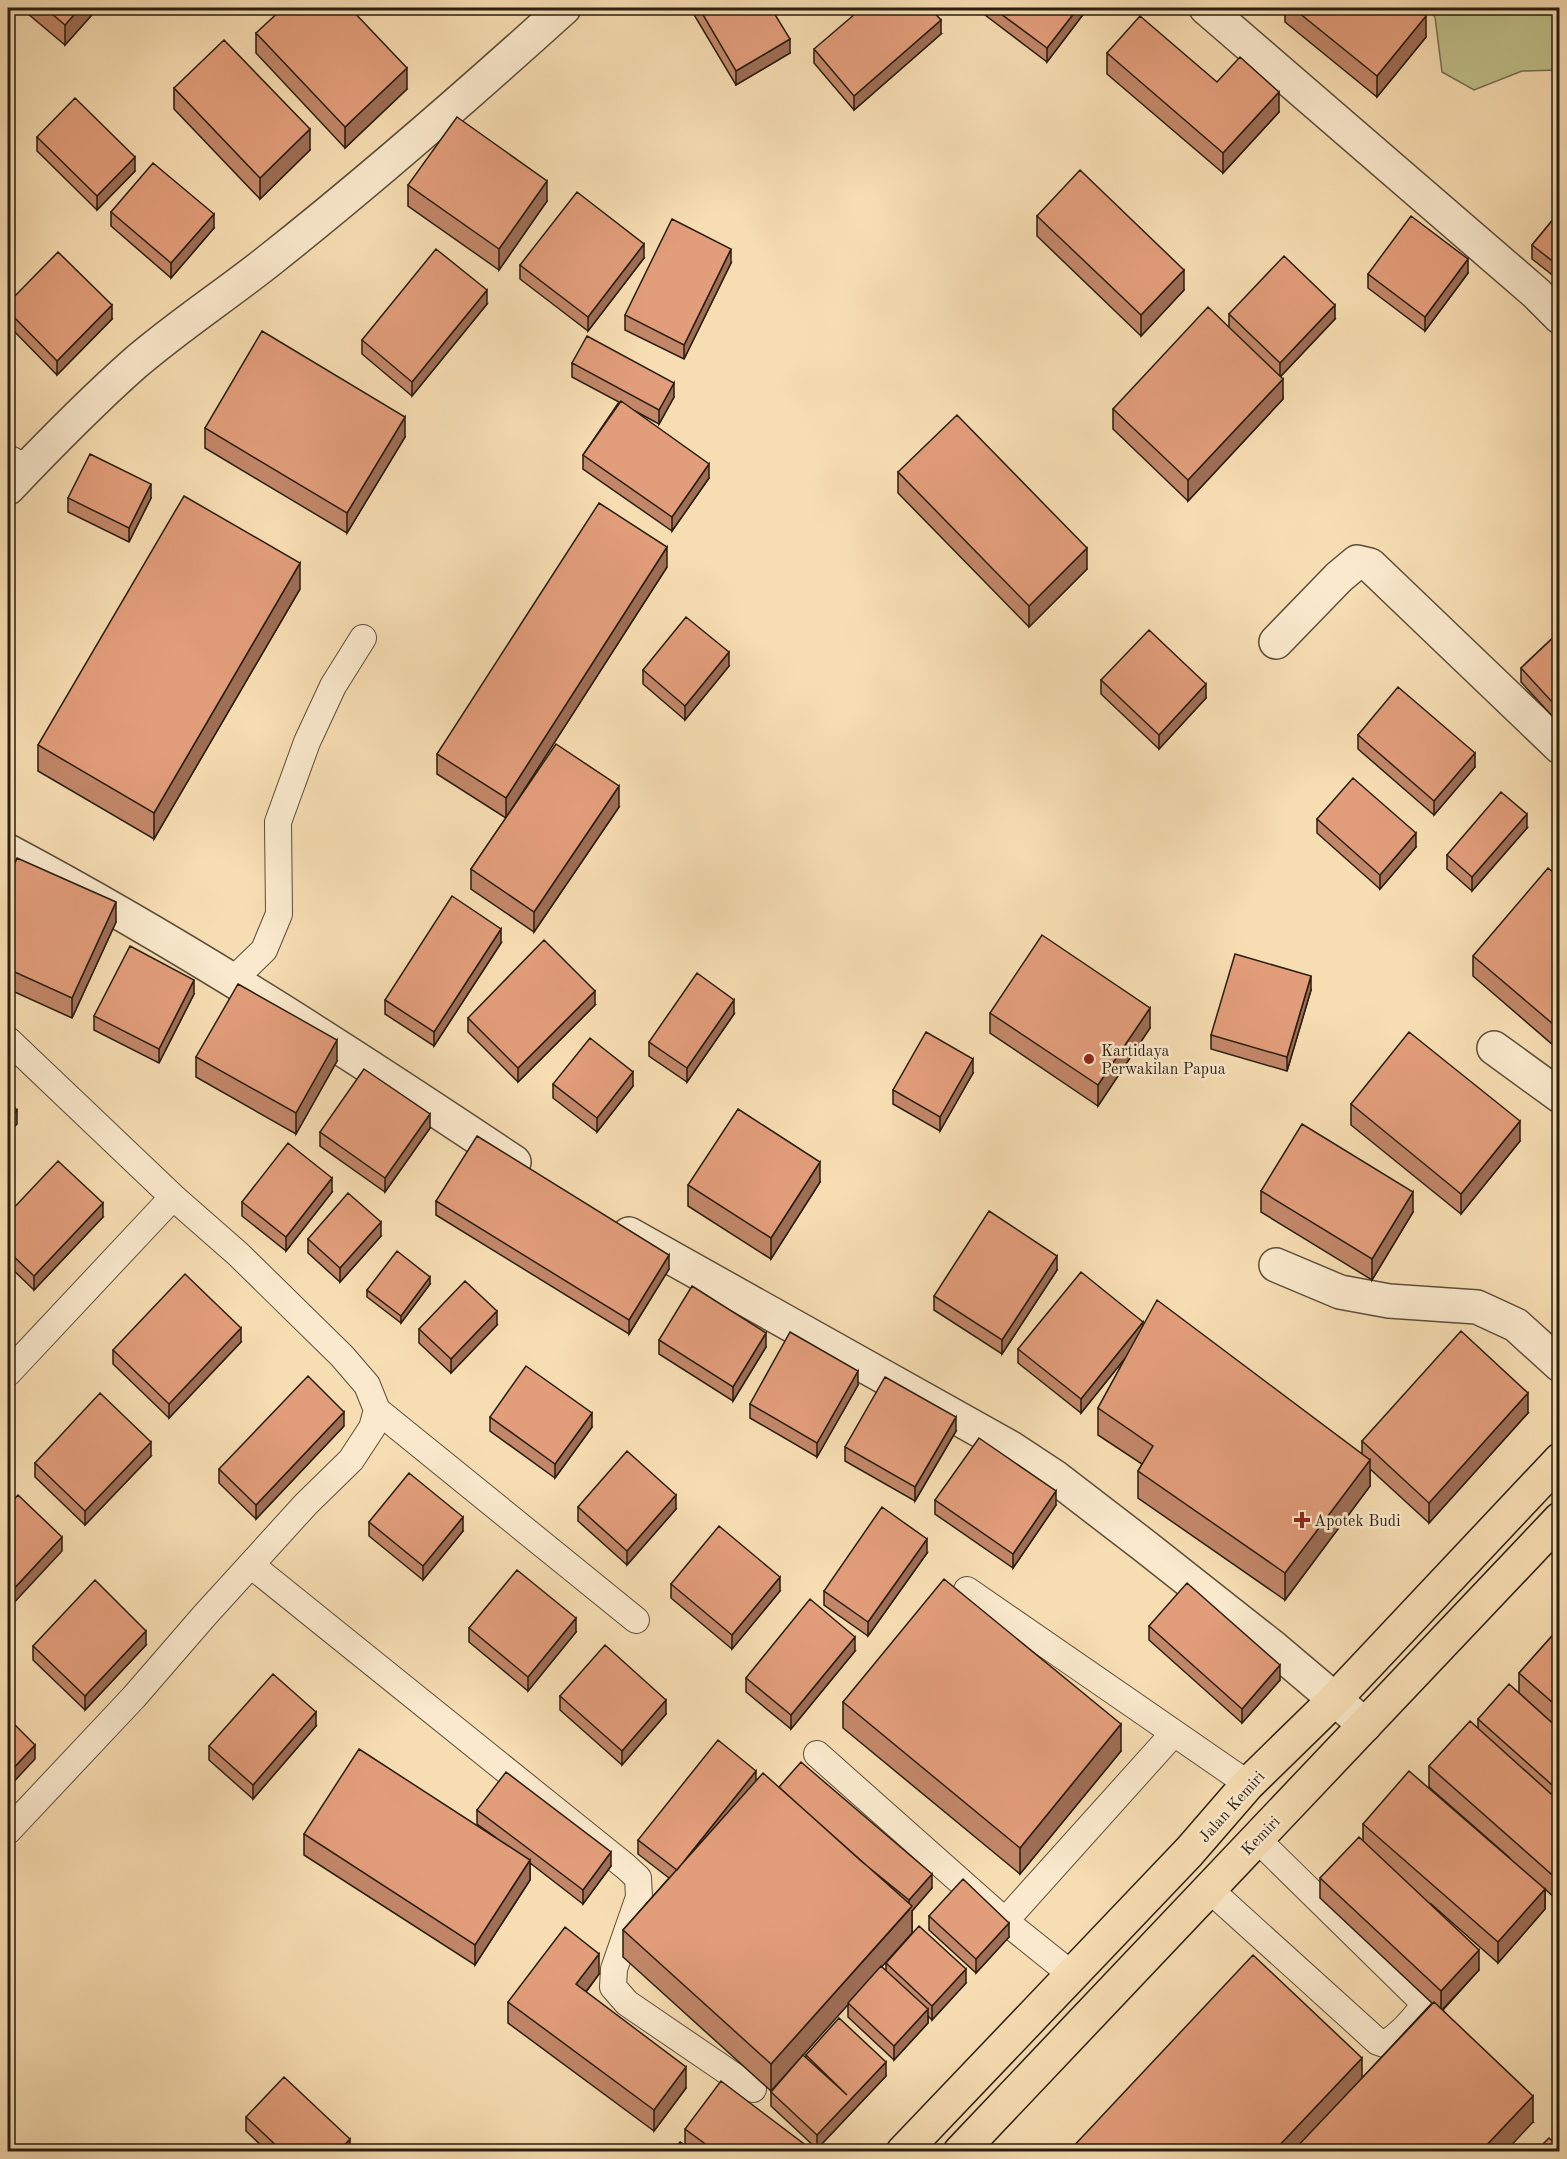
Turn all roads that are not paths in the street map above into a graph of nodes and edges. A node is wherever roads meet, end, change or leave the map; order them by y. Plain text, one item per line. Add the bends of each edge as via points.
1 (564, 8) edge
2 (1206, 8) edge
3 (1560, 317) edge
4 (14, 471) edge
5 (363, 638) dead end
6 (1276, 642) dead end
7 (1560, 747) edge
8 (8, 851) edge
9 (233, 980) junction
10 (8, 1040) edge
11 (1494, 1048) dead end
12 (1560, 1096) edge
13 (534, 1175) edge
14 (173, 1197) junction
15 (603, 1219) edge
16 (1276, 1265) dead end
17 (1560, 1365) edge
18 (8, 1374) edge
19 (377, 1410) junction
20 (1560, 1460) edge
21 (1560, 1519) edge
22 (251, 1566) junction
23 (968, 1590) dead end
24 (636, 1620) dead end
25 (1335, 1699) junction
26 (1365, 1725) junction
27 (1173, 1734) junction
28 (817, 1754) dead end
29 (1248, 1784) junction
30 (8, 1832) edge
31 (1257, 1839) junction
32 (1209, 1889) junction
33 (1005, 1921) junction
34 (1071, 1974) junction
35 (753, 2090) dead end
36 (903, 2151) edge
37 (960, 2151) edge

1 - 4 street via 462,101 269,261 134,364
2 - 3 street
5 - 9 lane via 333,686 311,733 278,822 279,914 264,950
6 - 7 street via 1357,562 1370,565
8 - 9 street
9 - 13 street
10 - 14 lane
11 - 12 street
14 - 18 lane
14 - 19 lane via 238,1254 342,1356 367,1385
15 - 25 street via 1055,1476
16 - 17 street via 1340,1292 1398,1302 1477,1307 1516,1325
19 - 22 lane via 372,1428 351,1460
19 - 24 lane
20 - 25 highway, Jalan Kemiri
21 - 26 highway, Kemiri
22 - 30 lane
22 - 35 lane via 638,1878 639,1898 614,1969 613,1987 627,2003
23 - 27 lane
25 - 26 street
25 - 29 highway, Jalan Kemiri
26 - 31 highway, Kemiri
27 - 29 lane
27 - 33 lane
28 - 33 lane
29 - 34 highway, Jalan Kemiri via 1189,1852
31 - 32 highway, Kemiri
31 - 32 lane via 1422,2001 1418,2014 1391,2040 1378,2042
32 - 37 highway, Kemiri
33 - 34 lane
34 - 36 highway, Jalan Kemiri

